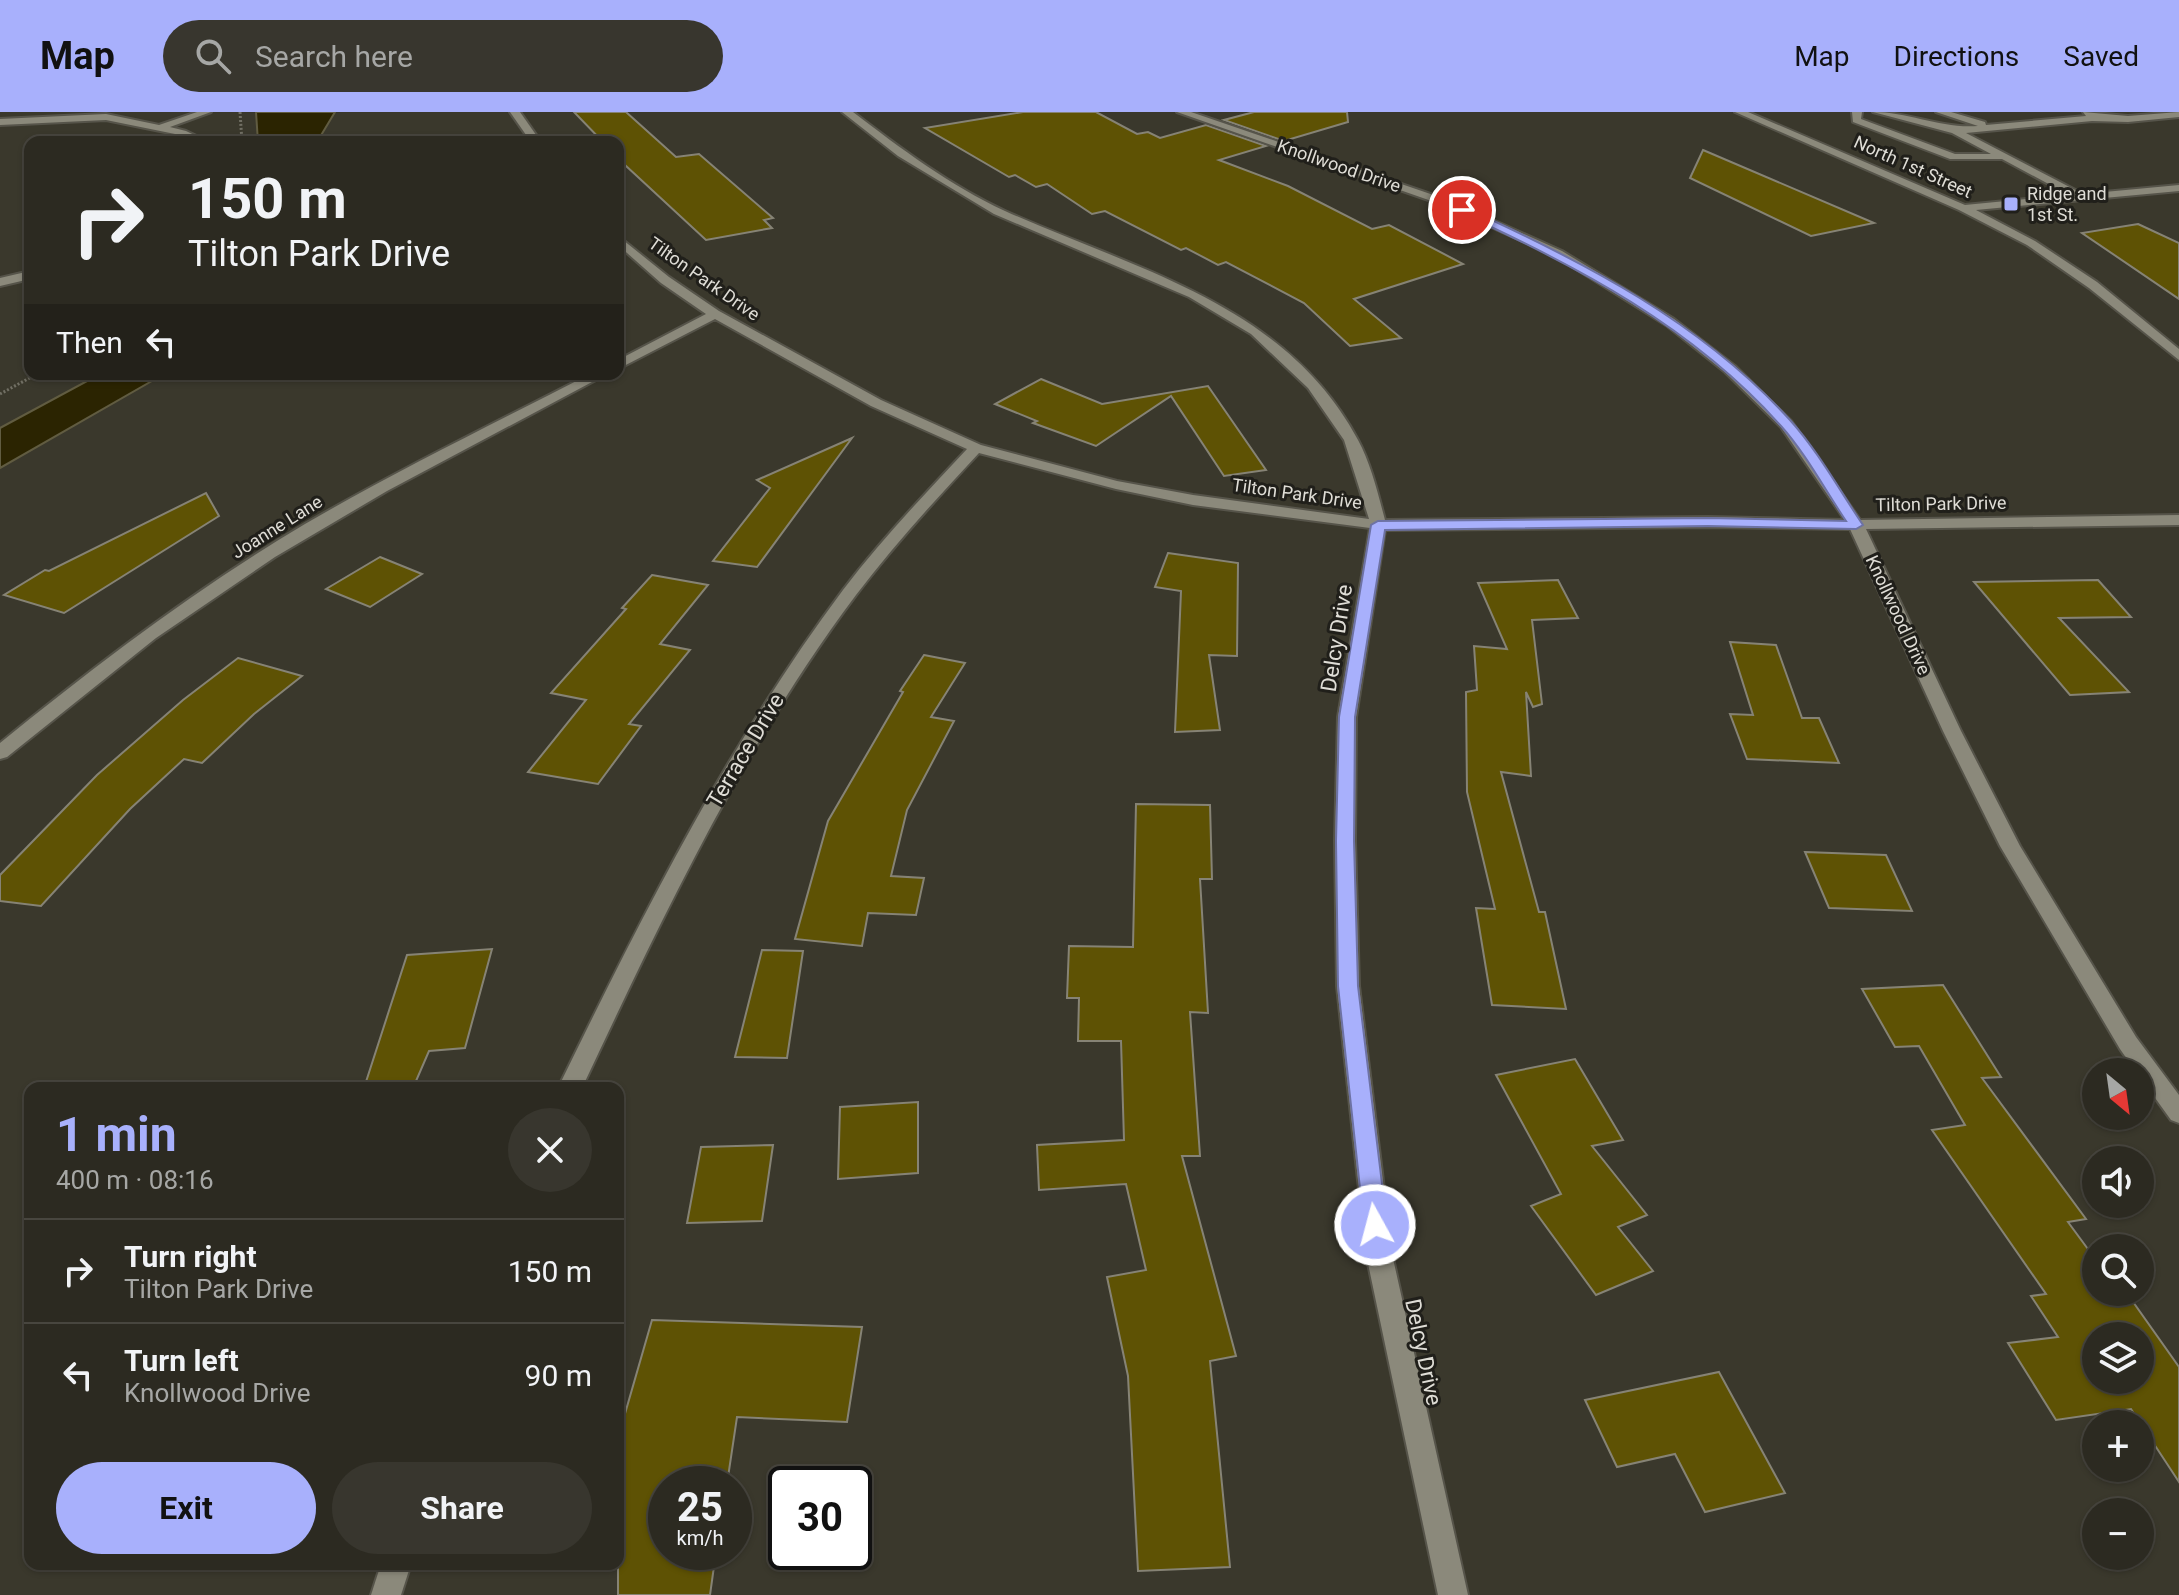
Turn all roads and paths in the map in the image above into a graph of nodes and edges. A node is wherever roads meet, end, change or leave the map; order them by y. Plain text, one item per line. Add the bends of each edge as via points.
1 (206, 112) edge
2 (240, 112) edge
3 (515, 112) edge
4 (847, 112) edge
5 (1182, 112) edge
6 (1740, 112) edge
7 (1857, 112) edge
8 (1878, 112) edge
9 (1941, 112) edge
10 (2179, 114) edge
11 (2090, 115) edge
12 (0, 122) edge
13 (1990, 127) junction
14 (159, 128) junction
15 (1955, 131) junction
16 (190, 136) edge
17 (242, 136) edge
18 (532, 136) edge
19 (2003, 157) junction
20 (2179, 188) edge
21 (2081, 197) junction
22 (1963, 208) junction
23 (624, 244) edge
24 (24, 276) edge
25 (0, 282) edge
26 (715, 314) junction
27 (2179, 356) edge
28 (624, 362) edge
29 (26, 380) edge
30 (589, 380) edge
31 (0, 394) edge
32 (976, 448) junction
33 (2179, 520) edge
34 (1378, 525) junction
35 (1856, 525) junction
36 (0, 753) edge
37 (573, 1082) edge
38 (2179, 1113) edge
39 (394, 1570) edge
40 (386, 1595) edge
41 (1453, 1595) edge

1 - 14 street
2 - 17 path
3 - 18 street
4 - 34 street, Delcy Drive via 902,154 998,212 1193,294 1255,331 1296,366 1329,405 1351,440
5 - 35 street, Knollwood Drive via 1444,202 1615,286 1730,369 1786,424
6 - 22 street, North 1st Street
7 - 19 street via 1856,120 1954,157
8 - 15 street
9 - 13 street
10 - 11 street via 2128,119
11 - 13 street
12 - 14 street via 106,117
13 - 15 street
14 - 16 street
15 - 19 street
19 - 21 street
20 - 21 street
21 - 22 street
22 - 27 street, North 1st Street via 2061,261
23 - 26 street, Tilton Park Drive
24 - 25 street
26 - 28 street
26 - 32 street, Tilton Park Drive via 843,387
29 - 31 path
30 - 36 street, Joanne Lane via 307,530 172,619 73,691
32 - 34 street, Tilton Park Drive via 1131,488
32 - 37 street, Terrace Drive via 925,498 777,695 693,836
33 - 35 street, Tilton Park Drive
34 - 35 street, Tilton Park Drive
34 - 41 street, Delcy Drive via 1347,717 1348,986 1379,1254
35 - 38 street, Knollwood Drive via 2010,846 2128,1043
39 - 40 street

